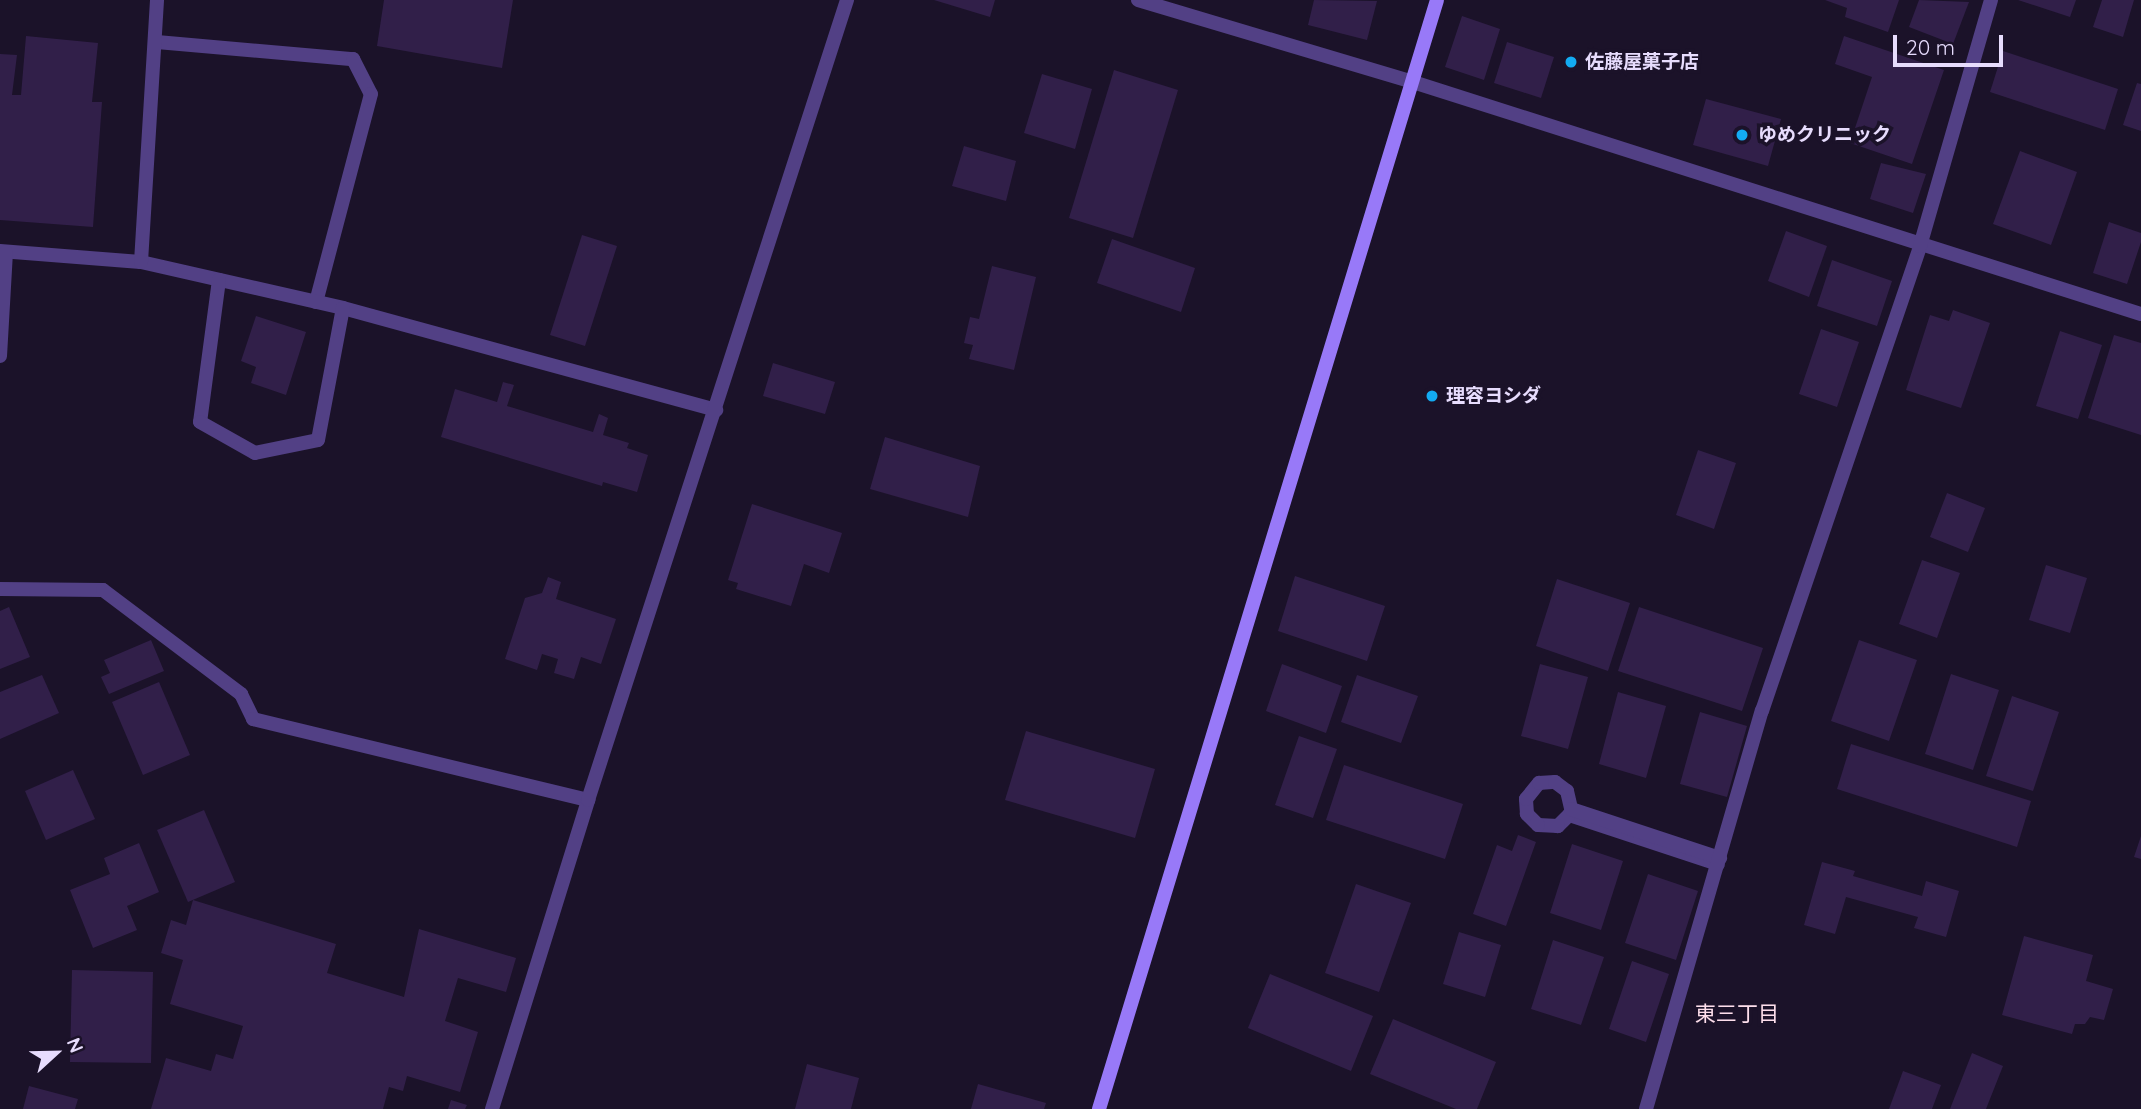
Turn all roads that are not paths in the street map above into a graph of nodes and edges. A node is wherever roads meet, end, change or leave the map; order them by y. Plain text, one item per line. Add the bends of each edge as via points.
1 (157, 0) edge
2 (847, 0) edge
3 (1138, 0) edge
4 (1437, 0) edge
5 (1991, 0) edge
6 (157, 42) junction
7 (1413, 82) junction
8 (1920, 246) junction
9 (3, 251) edge
10 (141, 262) junction
11 (219, 280) junction
12 (317, 302) junction
13 (343, 308) junction
14 (2141, 314) edge
15 (0, 356) edge
16 (716, 410) junction
17 (0, 589) edge
18 (588, 800) junction
19 (1719, 861) junction
20 (492, 1109) edge
21 (1100, 1109) edge
22 (1646, 1109) edge

1 - 6 street
2 - 16 street
3 - 7 street
4 - 7 street
5 - 8 street
6 - 10 street
6 - 12 street via 353,59 371,94
7 - 8 street
7 - 21 street
8 - 14 street
8 - 19 street via 1762,711
9 - 10 street
9 - 15 street
10 - 11 street
11 - 12 street
11 - 13 street via 200,422 255,453 318,440
12 - 13 street
13 - 16 street
16 - 18 street
17 - 18 street via 103,590 241,694 253,719
18 - 20 street
19 - 19 street via 1569,816 1558,826 1538,825 1527,814 1526,799 1539,783 1555,782 1567,791 1572,809
19 - 22 street

